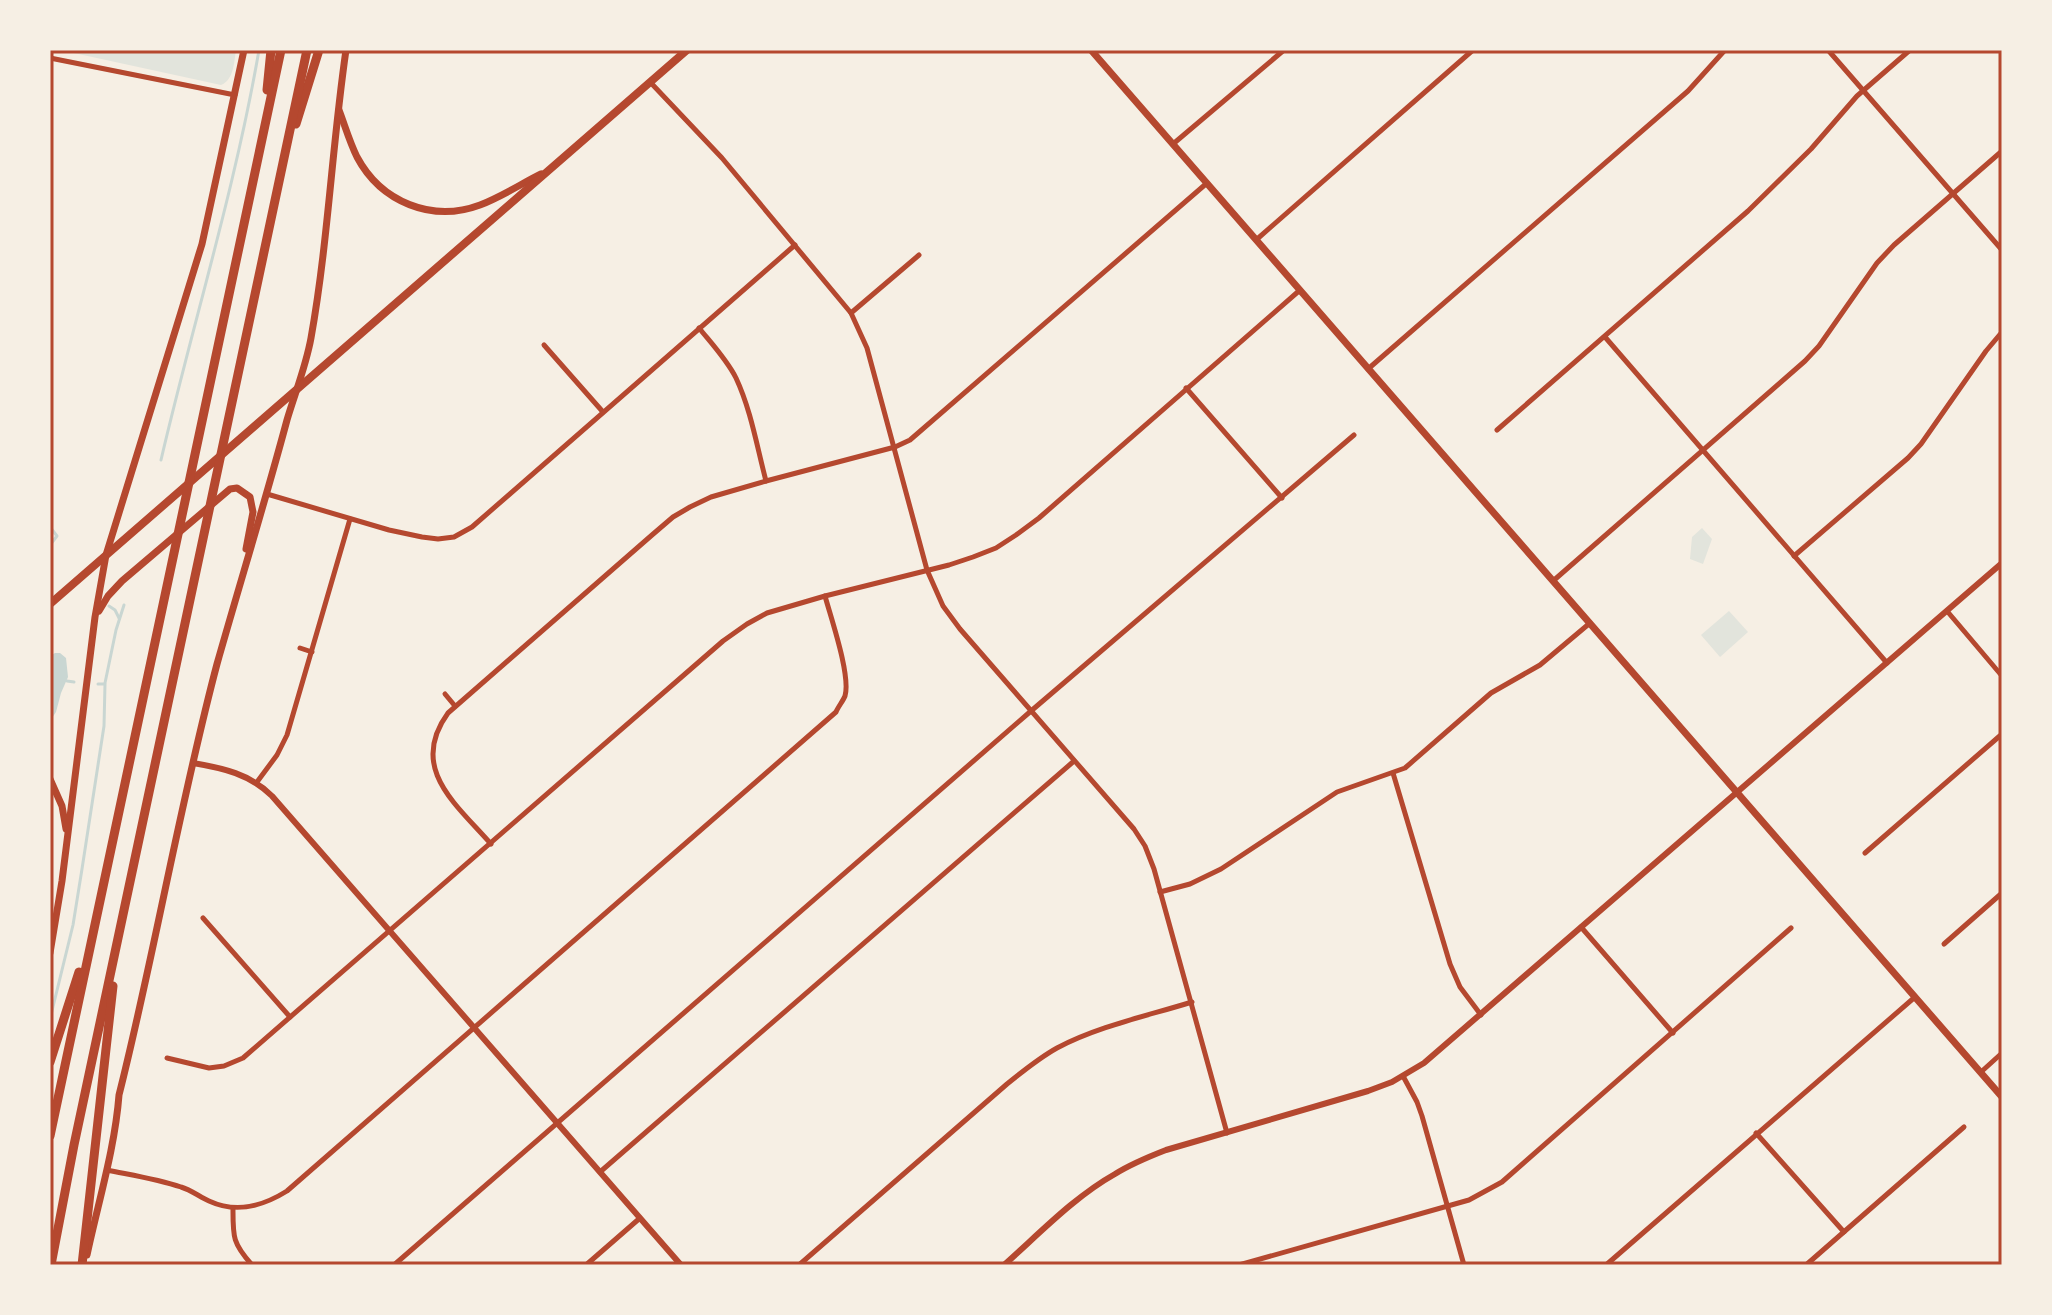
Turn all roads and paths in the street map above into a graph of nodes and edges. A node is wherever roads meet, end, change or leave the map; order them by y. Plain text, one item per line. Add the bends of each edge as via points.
1 (244, 50) edge
2 (271, 50) edge
3 (281, 50) edge
4 (307, 50) edge
5 (319, 50) edge
6 (346, 50) edge
7 (687, 50) edge
8 (1091, 50) edge
9 (1284, 50) edge
10 (1473, 50) edge
11 (1725, 50) edge
12 (1828, 50) edge
13 (1910, 50) edge
14 (50, 58) edge
15 (650, 82) junction
16 (1863, 91) junction
17 (235, 95) junction
18 (338, 106) junction
19 (263, 134) junction
20 (1173, 144) junction
21 (2002, 151) edge
22 (550, 169) junction
23 (281, 170) junction
24 (1207, 183) junction
25 (1953, 194) junction
26 (1256, 240) junction
27 (795, 245) junction
28 (2002, 250) edge
29 (919, 255) dead end
30 (1300, 290) junction
31 (851, 313) junction
32 (699, 328) junction
33 (2002, 332) edge
34 (1605, 337) junction
35 (544, 345) dead end
36 (1368, 369) junction
37 (1186, 388) junction
38 (296, 390) junction
39 (603, 412) junction
40 (1497, 430) dead end
41 (1354, 435) dead end
42 (895, 447) junction
43 (1703, 450) junction
44 (766, 481) junction
45 (267, 494) junction
46 (1282, 498) junction
47 (350, 519) junction
48 (106, 555) junction
49 (1794, 556) junction
50 (2002, 563) edge
51 (927, 570) junction
52 (241, 579) junction
53 (1553, 581) junction
54 (825, 596) junction
55 (50, 604) edge
56 (1947, 611) junction
57 (95, 617) junction
58 (1590, 623) junction
59 (300, 648) dead end
60 (312, 652) junction
61 (1887, 663) junction
62 (2002, 676) edge
63 (445, 694) dead end
64 (455, 706) junction
65 (1031, 711) junction
66 (2002, 734) edge
67 (1074, 761) junction
68 (193, 763) junction
69 (1393, 773) junction
70 (50, 779) edge
71 (257, 782) junction
72 (1737, 793) junction
73 (68, 841) junction
74 (491, 844) junction
75 (1865, 853) dead end
76 (105, 876) junction
77 (1160, 892) junction
78 (2002, 893) edge
79 (203, 918) dead end
80 (1581, 927) junction
81 (1791, 928) dead end
82 (390, 931) junction
83 (119, 933) junction
84 (1944, 944) dead end
85 (50, 953) edge
86 (1915, 997) junction
87 (1192, 1002) junction
88 (1481, 1015) junction
89 (290, 1017) junction
90 (474, 1027) junction
91 (1673, 1033) junction
92 (2002, 1053) edge
93 (167, 1058) dead end
94 (50, 1062) edge
95 (1981, 1072) junction
96 (1403, 1076) junction
97 (2002, 1097) edge
98 (557, 1123) junction
99 (1964, 1127) dead end
100 (1227, 1133) junction
101 (1756, 1133) junction
102 (50, 1136) edge
103 (107, 1170) junction
104 (600, 1172) junction
105 (1447, 1207) junction
106 (233, 1208) junction
107 (640, 1218) junction
108 (1844, 1232) junction
109 (51, 1265) edge
110 (83, 1265) edge
111 (252, 1265) edge
112 (394, 1265) edge
113 (586, 1265) edge
114 (681, 1265) edge
115 (799, 1265) edge
116 (1004, 1265) edge
117 (1239, 1265) edge
118 (1464, 1265) edge
119 (1606, 1265) edge
120 (1806, 1265) edge

1 - 17 main road
2 - 19 highway
3 - 19 highway
4 - 23 highway
5 - 23 highway
6 - 18 main road
7 - 15 main road
8 - 20 main road
9 - 20 street
10 - 26 street
11 - 36 street via 1688,91
12 - 16 street
13 - 16 street
14 - 17 street
15 - 22 main road
15 - 27 street
16 - 25 street
16 - 34 street via 1767,193
17 - 48 main road via 202,244
18 - 22 main road via 365,170 389,194 419,209 477,206
18 - 38 main road via 314,316
19 - 76 highway
20 - 24 main road
21 - 25 street
22 - 38 main road
23 - 83 highway
24 - 26 main road
24 - 42 street via 910,440
25 - 28 street
25 - 43 street via 1877,263 1805,361
26 - 30 main road
27 - 31 street
27 - 32 street
29 - 31 street
30 - 36 main road
30 - 37 street
31 - 42 street via 867,348
32 - 39 street
32 - 44 street via 735,376
33 - 49 street via 1921,444
34 - 40 street
34 - 43 street
35 - 39 street
36 - 53 main road
37 - 46 street
37 - 51 street via 1016,535 996,548
38 - 45 main road
38 - 48 main road
39 - 47 street via 454,537 422,537
41 - 46 street
42 - 44 street
42 - 51 street
43 - 49 street
43 - 53 street
44 - 64 street via 711,497 673,517
45 - 47 street
45 - 52 main road
46 - 65 street
47 - 60 street
48 - 55 main road
48 - 57 main road
49 - 61 street
50 - 56 street
51 - 54 street
51 - 65 street via 943,606
52 - 57 main road via 253,512 250,497 237,488 122,581
52 - 68 main road
53 - 58 main road
54 - 74 street via 767,613 735,633
54 - 90 street via 846,684 836,712
56 - 61 street
56 - 62 street
57 - 73 main road
58 - 69 street via 1540,665 1491,693
58 - 72 main road
59 - 60 street
60 - 71 street via 287,735
61 - 72 street
63 - 64 street
64 - 74 street via 435,736 434,771
65 - 67 street
65 - 98 street
66 - 75 street
67 - 77 street via 1134,829
67 - 104 street
68 - 71 street
68 - 103 main road
69 - 77 street via 1337,792 1221,869
69 - 88 street via 1450,964
70 - 73 main road
71 - 82 street
72 - 80 street
72 - 86 main road
73 - 85 main road
74 - 82 street
76 - 94 highway
76 - 102 highway
77 - 87 street
78 - 84 street
79 - 89 street
80 - 88 street
80 - 91 street
81 - 91 street
82 - 89 street
82 - 90 street
83 - 109 highway
83 - 110 highway
86 - 95 main road
86 - 101 street
87 - 100 street
87 - 115 street via 1096,1032 1035,1062
88 - 96 street
89 - 93 street via 243,1058 224,1066 209,1068
90 - 98 street
90 - 106 street via 287,1191 270,1202
91 - 105 street via 1502,1182
92 - 95 street
95 - 97 main road
96 - 100 street
96 - 105 street via 1422,1116
98 - 104 street
98 - 112 street
99 - 108 street
100 - 116 street via 1166,1150 1113,1174
101 - 108 street
101 - 119 street
103 - 106 street via 184,1188
103 - 110 main road
104 - 107 street
105 - 117 street
105 - 118 street
106 - 111 street via 233,1236
107 - 113 street
107 - 114 street
108 - 120 street

